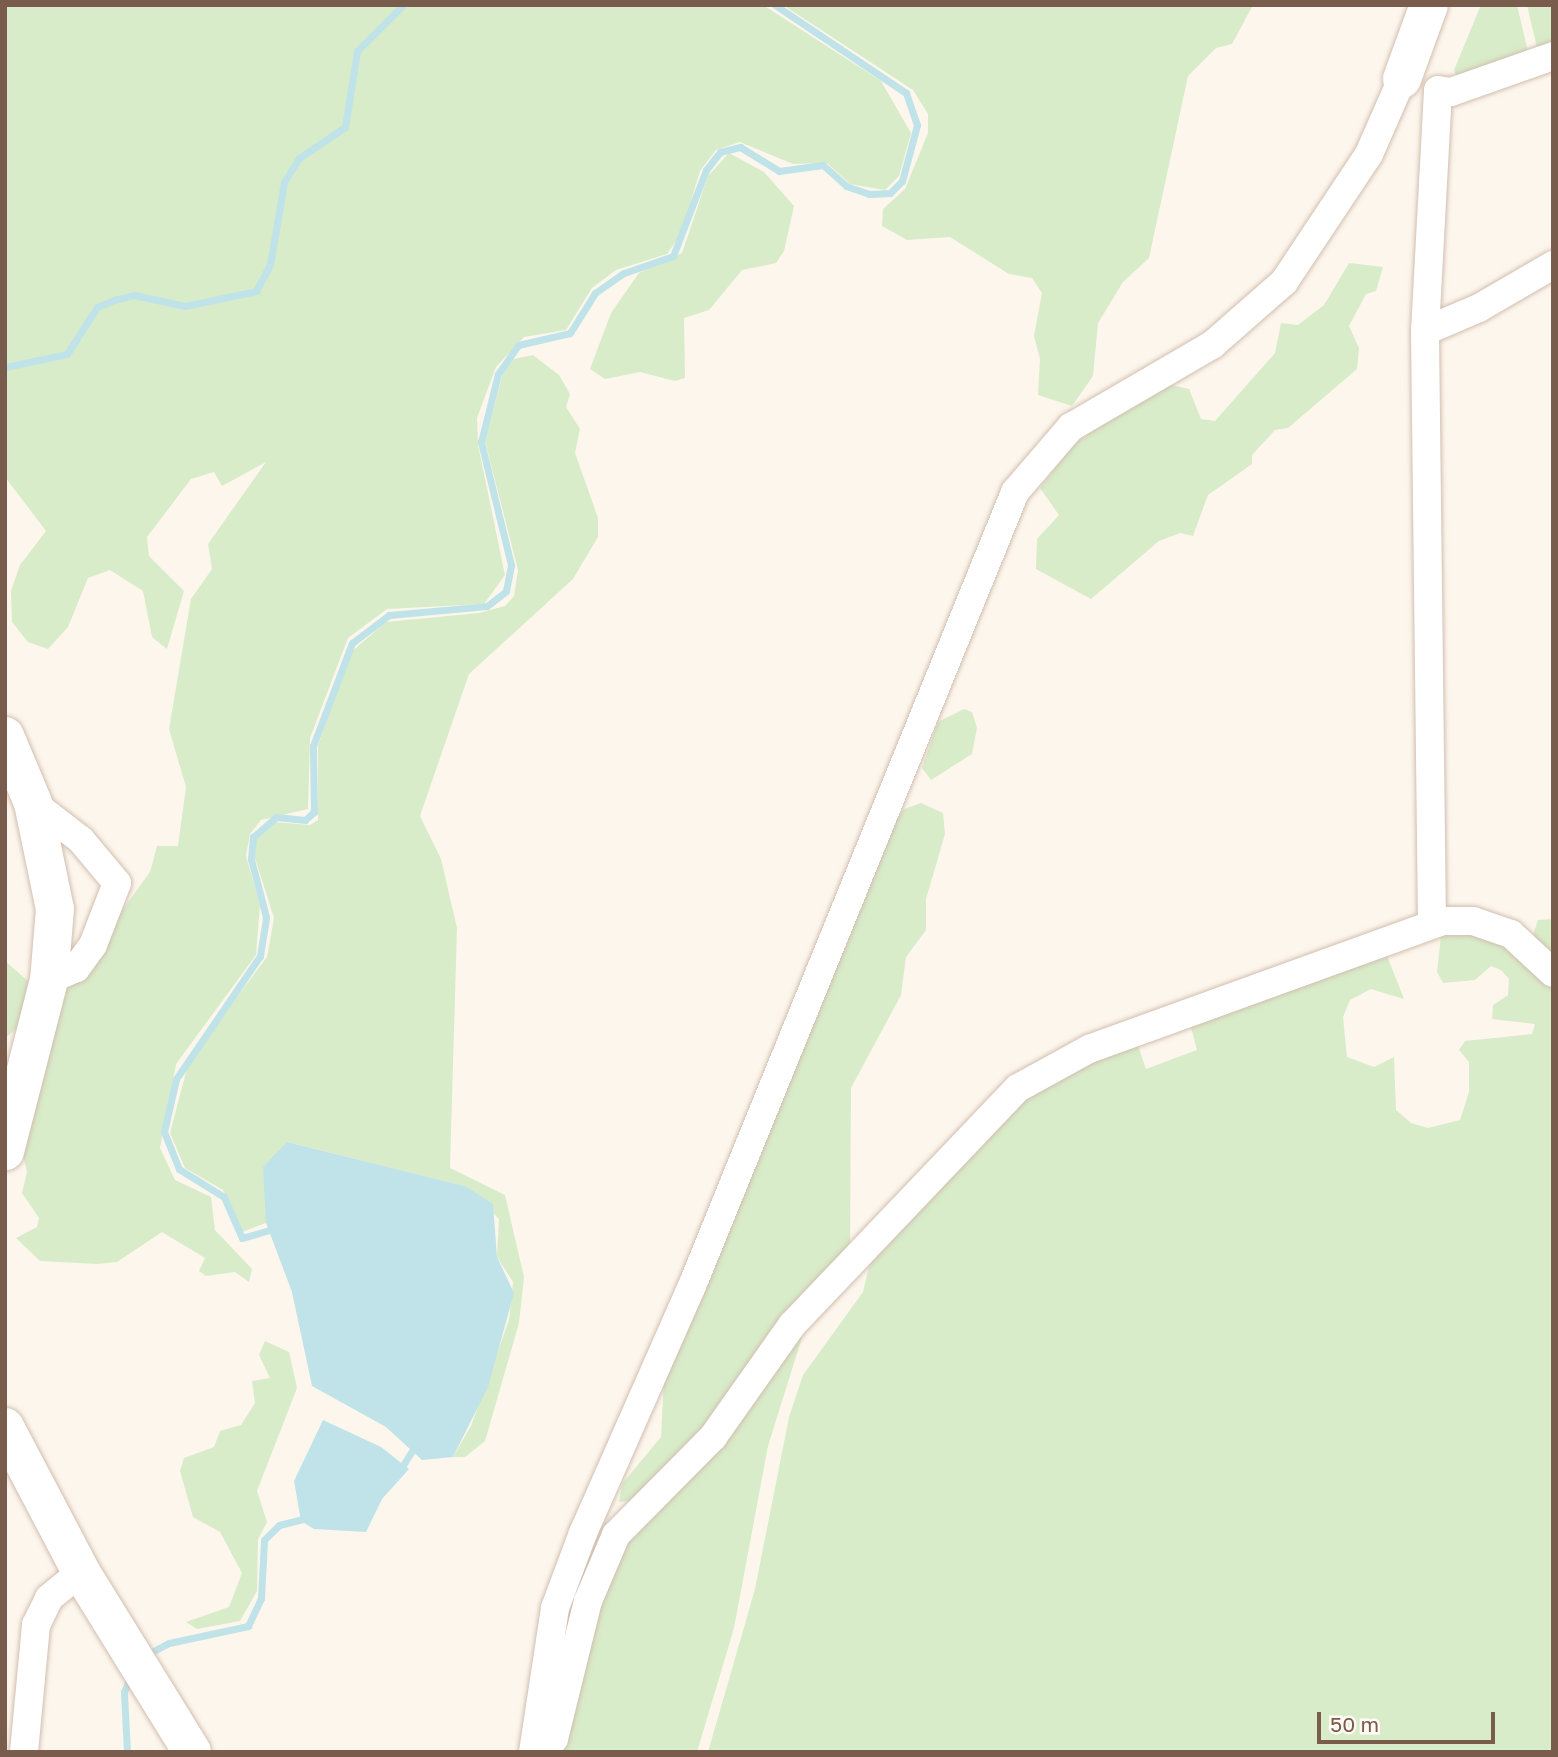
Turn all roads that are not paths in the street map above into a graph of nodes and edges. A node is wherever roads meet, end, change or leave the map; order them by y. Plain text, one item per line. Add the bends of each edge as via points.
1 (1429, 5) edge
2 (1553, 56) edge
3 (1402, 79) joint
4 (1553, 265) edge
5 (1424, 331) junction
6 (5, 736) edge
7 (33, 803) junction
8 (1432, 924) junction
9 (1553, 973) edge
10 (49, 980) junction
11 (5, 1148) edge
12 (5, 1427) edge
13 (81, 1572) junction
14 (534, 1747) edge
15 (24, 1752) edge
16 (192, 1752) edge

1 - 3 main road
2 - 5 street via 1451,92 1438,90
3 - 14 street via 1369,154 1284,282 1212,345 1071,427 1015,492 692,1286 583,1533 555,1608
4 - 5 street via 1479,308
5 - 8 street
6 - 7 main road
7 - 10 main road via 55,909
7 - 10 street via 81,840 117,883 116,899 93,945 76,968
8 - 9 street via 1458,920 1500,930 1526,943
8 - 14 street via 1089,1048 1002,1101 792,1325 713,1437 616,1535 588,1601 554,1739
10 - 11 main road
12 - 13 main road
13 - 15 street via 49,1598 36,1625
13 - 16 main road

